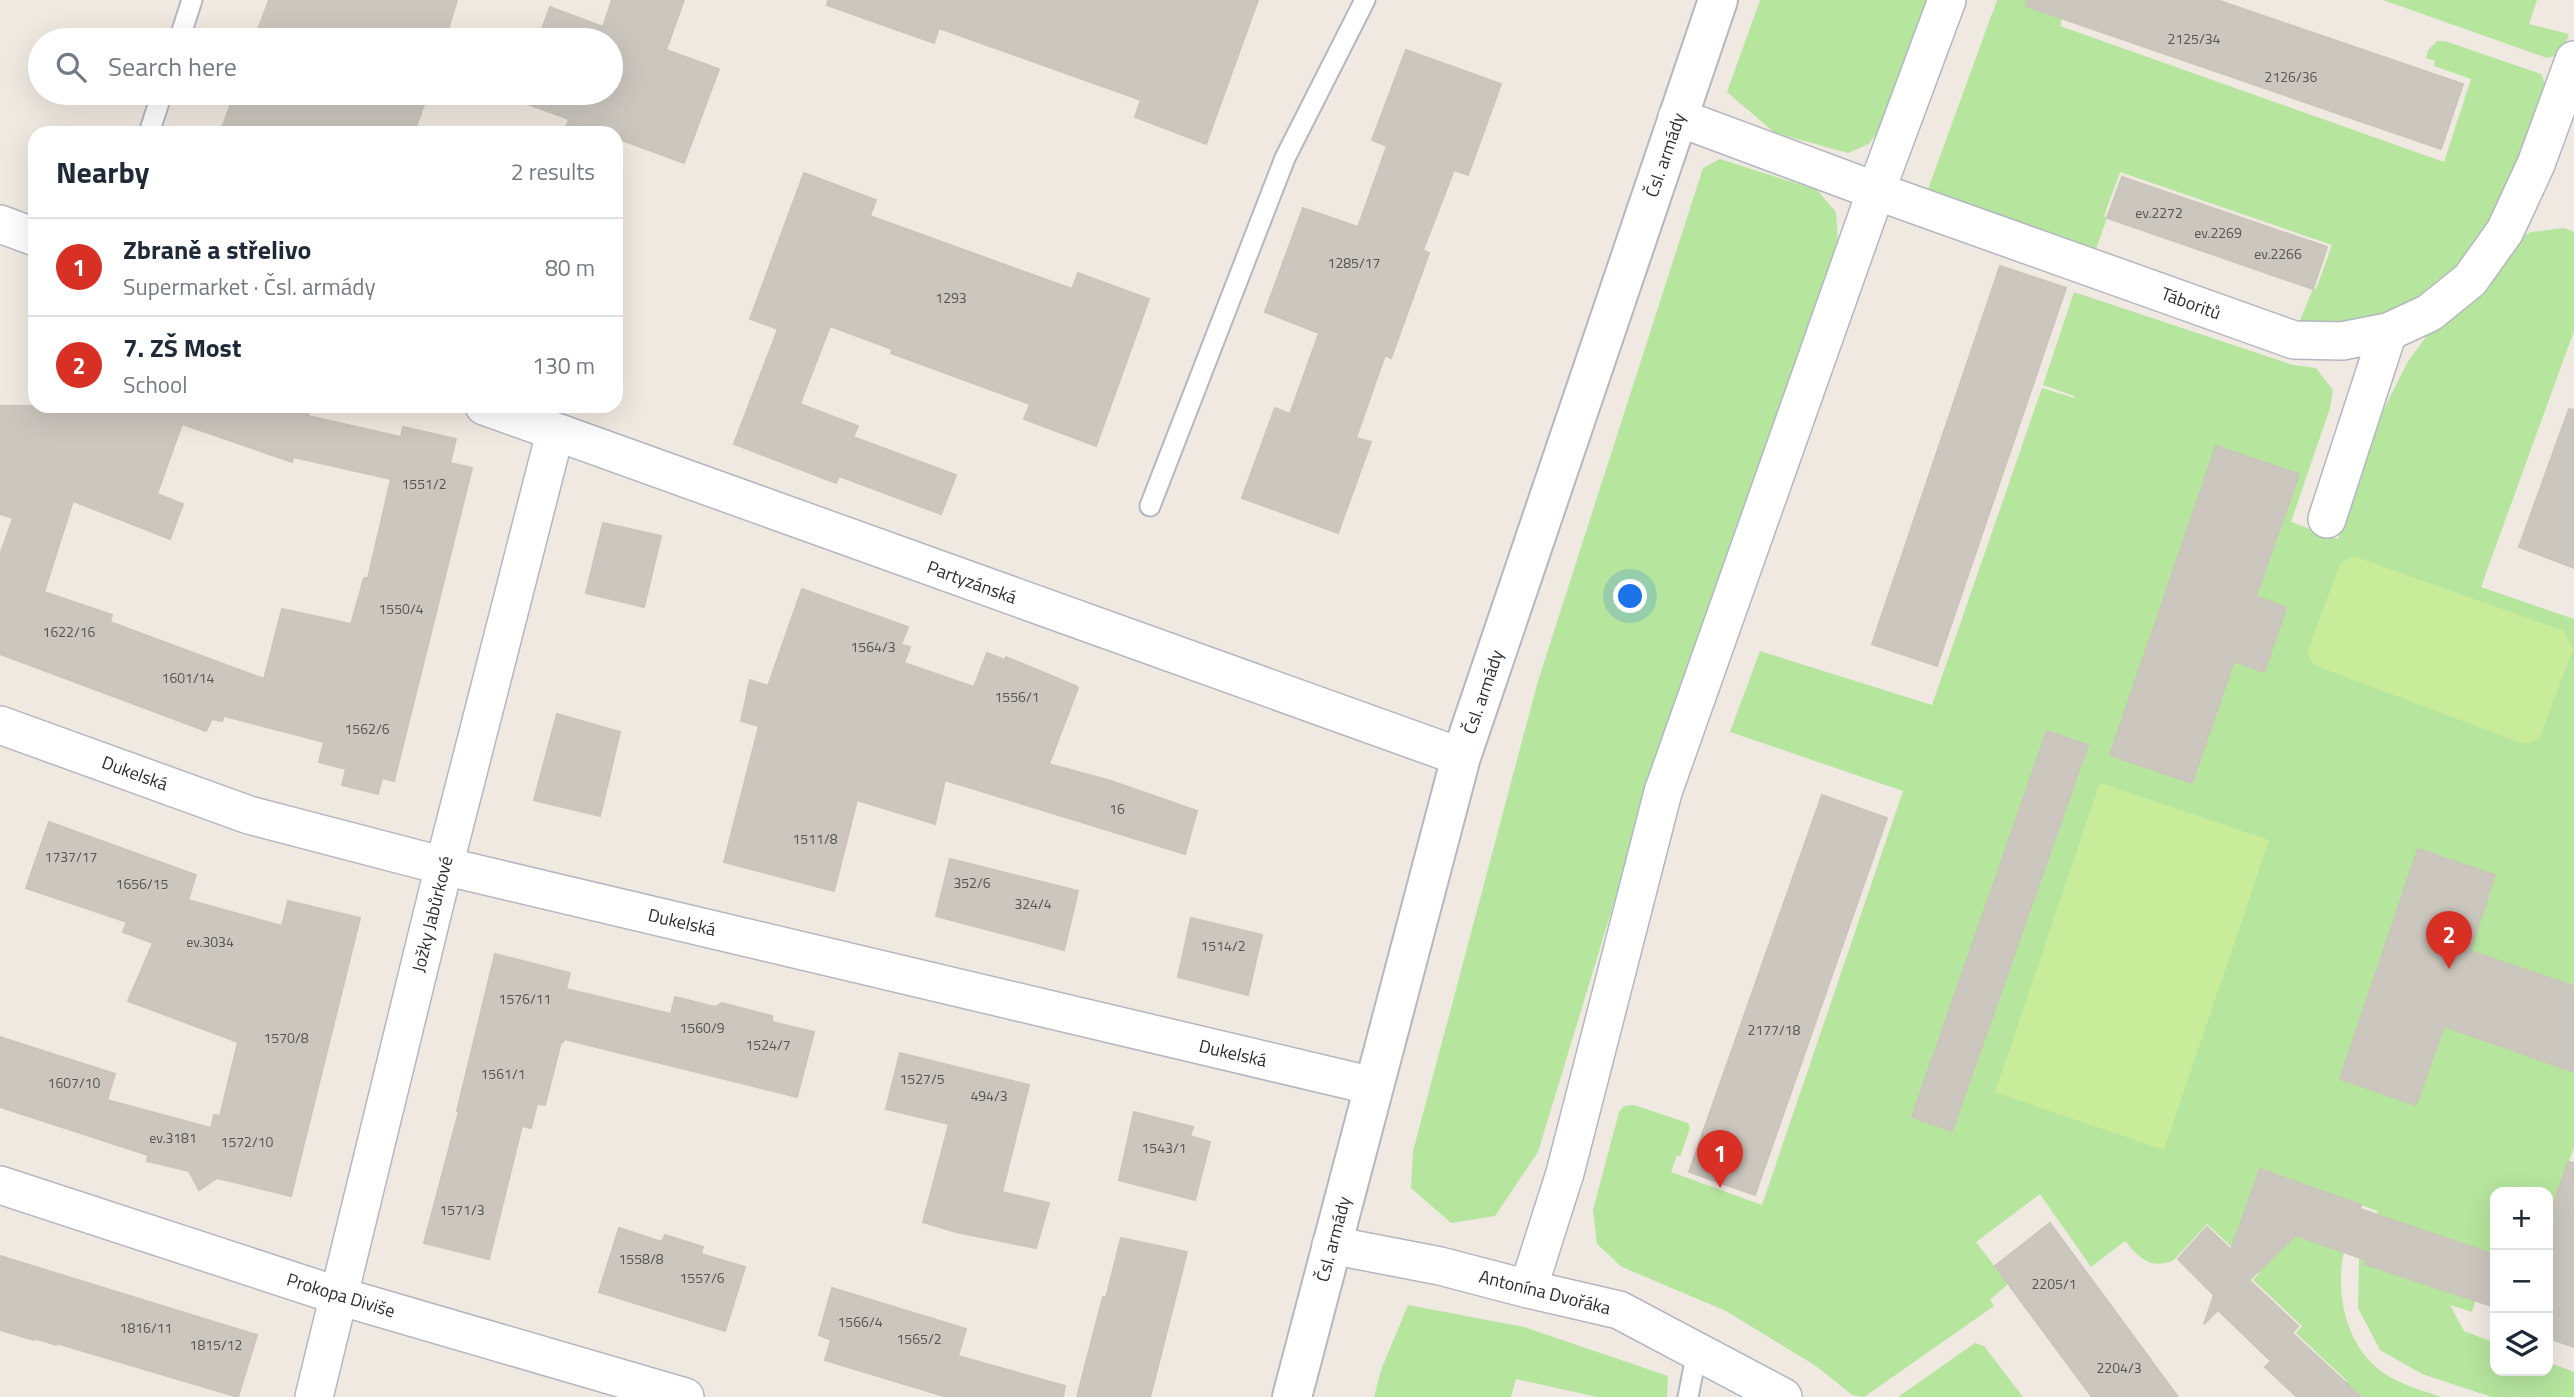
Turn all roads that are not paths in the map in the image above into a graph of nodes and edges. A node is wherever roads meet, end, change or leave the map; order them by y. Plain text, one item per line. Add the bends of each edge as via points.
1 (192, 0) edge
2 (1365, 0) edge
3 (1718, 0) edge
4 (1947, 0) edge
5 (183, 28) edge
6 (2574, 60) edge
7 (158, 105) edge
8 (1677, 117) junction
9 (151, 126) edge
10 (1876, 191) junction
11 (0, 224) edge
12 (28, 234) edge
13 (2388, 332) junction
14 (502, 413) edge
15 (555, 433) junction
16 (1150, 506) dead end
17 (2327, 519) dead end
18 (0, 725) edge
19 (1461, 757) junction
20 (444, 866) junction
21 (1373, 1086) junction
22 (0, 1185) edge
23 (1331, 1245) junction
24 (1528, 1290) junction
25 (340, 1296) junction
26 (1696, 1351) junction
27 (314, 1397) edge
28 (685, 1397) edge
29 (1292, 1397) edge
30 (1688, 1397) edge
31 (1783, 1397) edge

1 - 5 lane
2 - 16 lane via 1285,158
3 - 8 street, Čsl. armády
4 - 10 street
6 - 13 street, Táboritů via 2536,164 2505,231 2470,280 2429,313
7 - 9 lane
8 - 10 street, Táboritů
8 - 19 street, Čsl. armády
10 - 13 street, Táboritů via 2294,340 2342,341
10 - 24 street via 1663,792 1565,1173
11 - 12 street
13 - 17 street
14 - 15 street, Partyzánská
15 - 19 street, Partyzánská
15 - 20 street, Jožky Jabůrkové
18 - 20 street, Dukelská via 249,815
19 - 21 street, Čsl. armády
20 - 21 street, Dukelská
20 - 25 street, Jožky Jabůrkové
21 - 23 street, Čsl. armády
22 - 25 street, Prokopa Diviše
23 - 24 street, Antonína Dvořáka via 1440,1266
23 - 29 street, Čsl. armády
24 - 26 street, Antonína Dvořáka via 1619,1310
25 - 27 street, Jožky Jabůrkové
25 - 28 street, Prokopa Diviše
26 - 30 lane
26 - 31 street, Antonína Dvořáka

